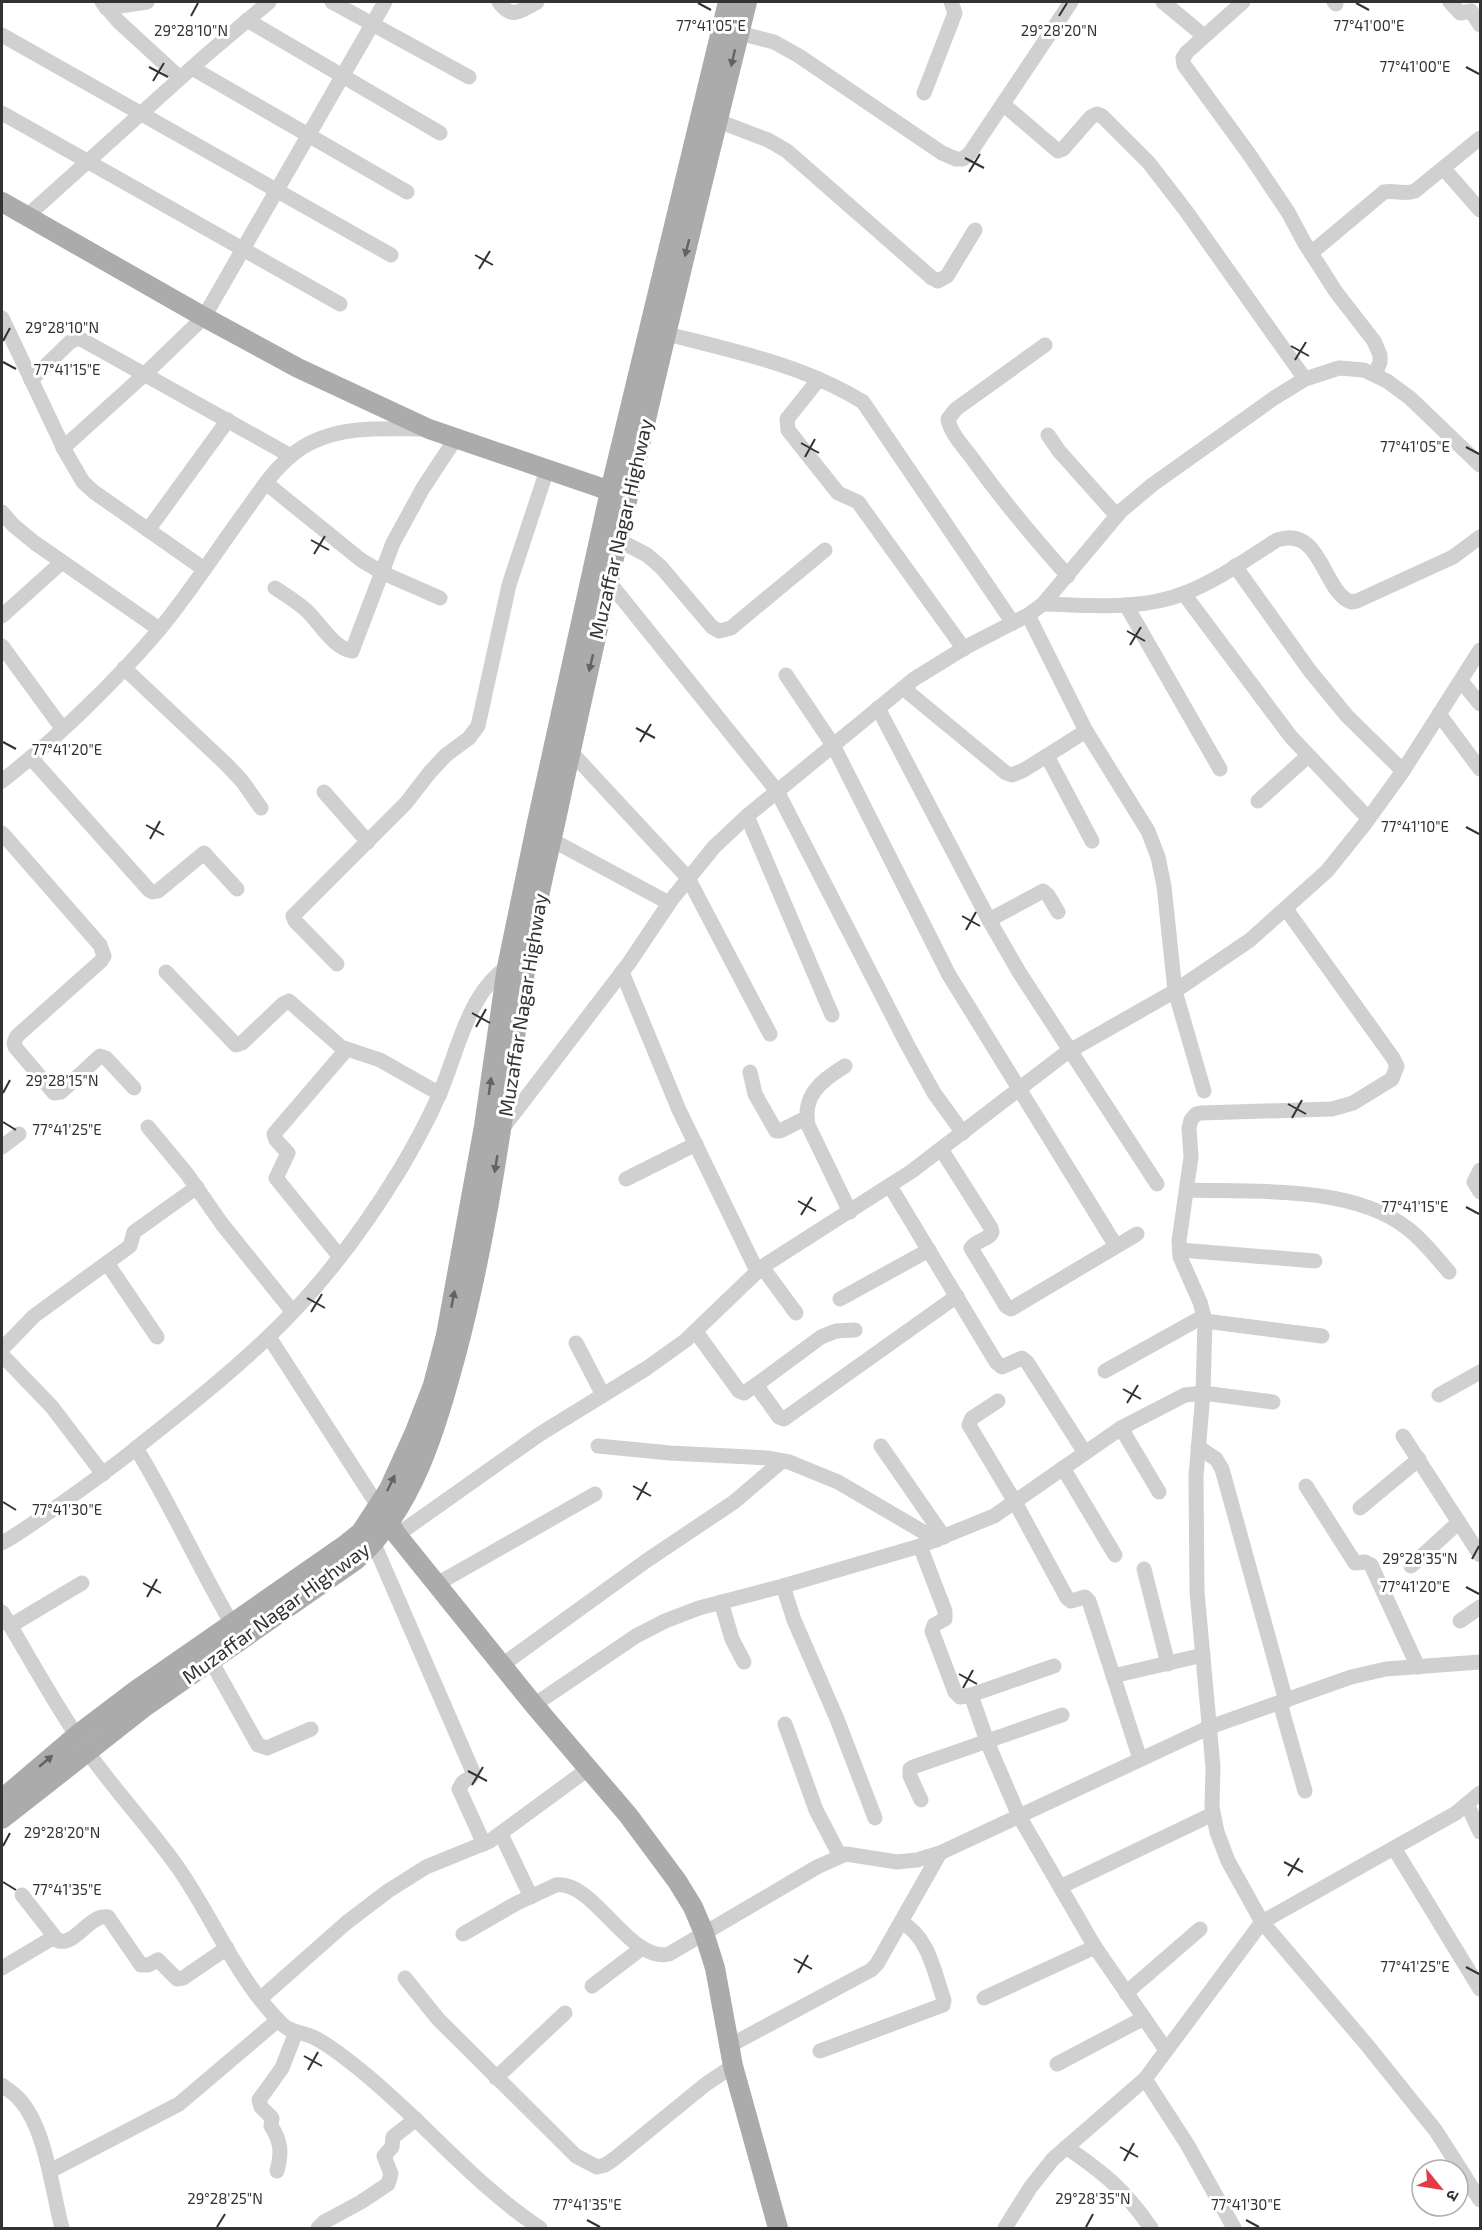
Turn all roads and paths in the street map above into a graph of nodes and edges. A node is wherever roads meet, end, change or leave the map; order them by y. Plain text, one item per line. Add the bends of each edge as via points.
1 (147, 2) edge
2 (269, 2) edge
3 (332, 2) edge
4 (385, 2) edge
5 (499, 2) edge
6 (537, 2) edge
7 (728, 2) edge
8 (747, 2) edge
9 (951, 2) edge
10 (1071, 2) edge
11 (1163, 2) edge
12 (1243, 2) edge
13 (1450, 2) edge
14 (104, 5) edge
15 (247, 20) junction
16 (373, 23) junction
17 (1480, 25) edge
18 (739, 33) junction
19 (2, 35) edge
20 (1204, 36) junction
21 (186, 73) junction
22 (342, 77) junction
23 (469, 77) dead end
24 (924, 93) dead end
25 (1003, 104) junction
26 (2, 113) edge
27 (140, 115) junction
28 (718, 121) junction
29 (309, 134) junction
30 (440, 134) dead end
31 (1480, 138) edge
32 (87, 162) junction
33 (1444, 169) junction
34 (276, 191) junction
35 (407, 192) dead end
36 (2, 202) edge
37 (1480, 210) edge
38 (27, 216) junction
39 (975, 230) dead end
40 (242, 250) junction
41 (1311, 253) junction
42 (391, 255) dead end
43 (340, 303) dead end
44 (204, 317) junction
45 (2, 318) edge
46 (667, 334) junction
47 (1045, 345) dead end
48 (145, 374) junction
49 (1375, 375) junction
50 (819, 379) junction
51 (1305, 379) junction
52 (31, 380) junction
53 (228, 420) junction
54 (429, 429) junction
55 (1048, 435) dead end
56 (456, 438) junction
57 (63, 448) junction
58 (291, 456) junction
59 (1480, 465) edge
60 (547, 470) junction
61 (266, 483) junction
62 (619, 494) junction
63 (2, 512) edge
64 (1117, 516) junction
65 (148, 530) junction
66 (610, 535) junction
67 (1480, 537) edge
68 (825, 550) dead end
69 (62, 562) junction
70 (1235, 566) junction
71 (204, 569) junction
72 (383, 573) junction
73 (1068, 576) junction
74 (609, 582) junction
75 (275, 588) dead end
76 (1184, 594) junction
77 (441, 598) dead end
78 (1043, 604) junction
79 (1126, 605) junction
80 (1028, 615) junction
81 (2, 616) edge
82 (1013, 623) junction
83 (159, 629) junction
84 (2, 646) edge
85 (964, 649) junction
86 (1480, 650) edge
87 (124, 668) junction
88 (786, 675) dead end
89 (1461, 681) junction
90 (903, 688) junction
91 (1480, 704) edge
92 (878, 708) junction
93 (1439, 714) junction
94 (62, 728) junction
95 (1086, 731) junction
96 (833, 745) junction
97 (571, 753) junction
98 (1047, 756) junction
99 (1308, 756) junction
100 (31, 758) junction
101 (1220, 769) dead end
102 (1480, 769) edge
103 (1403, 771) junction
104 (2, 781) edge
105 (777, 791) junction
106 (324, 792) dead end
107 (1258, 801) dead end
108 (261, 808) dead end
109 (747, 816) junction
110 (1368, 818) junction
111 (2, 833) edge
112 (552, 840) junction
113 (1092, 841) dead end
114 (368, 842) junction
115 (688, 878) junction
116 (237, 889) dead end
117 (669, 903) junction
118 (1286, 909) junction
119 (1058, 912) dead end
120 (989, 920) junction
121 (528, 954) junction
122 (337, 964) dead end
123 (507, 967) junction
124 (166, 972) dead end
125 (622, 972) junction
126 (1175, 991) junction
127 (832, 1015) dead end
128 (770, 1034) dead end
129 (346, 1050) junction
130 (1070, 1050) junction
131 (845, 1066) dead end
132 (750, 1072) dead end
133 (134, 1088) dead end
134 (1017, 1089) junction
135 (1204, 1091) dead end
136 (440, 1094) junction
137 (807, 1118) junction
138 (147, 1127) dead end
139 (502, 1129) junction
140 (963, 1133) junction
141 (18, 1134) dead end
142 (696, 1144) junction
143 (2, 1147) edge
144 (941, 1149) junction
145 (1480, 1170) edge
146 (626, 1179) dead end
147 (1157, 1184) dead end
148 (890, 1186) junction
149 (197, 1187) junction
150 (1187, 1190) junction
151 (1480, 1191) edge
152 (850, 1212) junction
153 (1137, 1234) dead end
154 (1116, 1246) junction
155 (929, 1250) junction
156 (1180, 1250) junction
157 (340, 1257) junction
158 (1315, 1261) dead end
159 (107, 1263) junction
160 (760, 1269) junction
161 (1449, 1272) dead end
162 (957, 1296) junction
163 (840, 1299) dead end
164 (292, 1311) junction
165 (796, 1313) dead end
166 (1204, 1319) junction
167 (855, 1330) dead end
168 (696, 1332) junction
169 (1322, 1336) dead end
170 (157, 1337) dead end
171 (269, 1337) junction
172 (576, 1343) dead end
173 (2, 1349) edge
174 (2, 1355) edge
175 (1105, 1371) dead end
176 (1480, 1372) edge
177 (756, 1385) junction
178 (1203, 1393) junction
179 (603, 1395) junction
180 (1438, 1395) dead end
181 (998, 1401) dead end
182 (1273, 1401) dead end
183 (1121, 1428) junction
184 (1403, 1436) dead end
185 (598, 1446) dead end
186 (881, 1446) dead end
187 (1198, 1447) junction
188 (136, 1448) junction
189 (1084, 1453) junction
190 (1419, 1459) junction
191 (782, 1461) junction
192 (1063, 1468) junction
193 (103, 1474) junction
194 (1306, 1486) dead end
195 (1159, 1492) dead end
196 (595, 1494) dead end
197 (1015, 1502) junction
198 (378, 1506) junction
199 (1360, 1508) dead end
200 (1459, 1522) junction
201 (393, 1529) junction
202 (941, 1539) junction
203 (2, 1543) edge
204 (374, 1544) junction
205 (920, 1546) junction
206 (1115, 1555) dead end
207 (1480, 1555) edge
208 (1410, 1566) dead end
209 (1144, 1569) dead end
210 (82, 1583) dead end
211 (437, 1584) junction
212 (783, 1586) junction
213 (721, 1602) junction
214 (1480, 1607) edge
215 (2, 1612) edge
216 (1460, 1621) dead end
217 (232, 1624) junction
218 (10, 1626) junction
219 (1203, 1655) junction
220 (211, 1661) junction
221 (744, 1662) dead end
222 (1480, 1662) edge
223 (1168, 1664) junction
224 (502, 1665) junction
225 (1054, 1666) dead end
226 (1418, 1667) junction
227 (1113, 1676) junction
228 (971, 1695) junction
229 (1283, 1702) junction
230 (534, 1705) junction
231 (1062, 1715) dead end
232 (785, 1724) dead end
233 (1210, 1727) junction
234 (311, 1729) dead end
235 (987, 1740) junction
236 (82, 1743) junction
237 (1140, 1759) junction
238 (588, 1769) junction
239 (1305, 1791) dead end
240 (1480, 1793) edge
241 (2, 1799) edge
242 (921, 1800) dead end
243 (1467, 1804) junction
244 (1214, 1814) junction
245 (1018, 1816) junction
246 (875, 1818) dead end
247 (2, 1819) edge
248 (1480, 1832) edge
249 (501, 1833) junction
250 (484, 1844) junction
251 (1394, 1848) junction
252 (940, 1853) junction
253 (840, 1856) junction
254 (1060, 1887) junction
255 (22, 1895) dead end
256 (531, 1897) junction
257 (901, 1922) junction
258 (1262, 1922) junction
259 (1200, 1929) dead end
260 (463, 1934) dead end
261 (704, 1934) junction
262 (54, 1937) junction
263 (227, 1947) junction
264 (1095, 1947) junction
265 (642, 1948) junction
266 (2, 1968) edge
267 (405, 1978) dead end
268 (592, 1986) dead end
269 (1480, 1989) edge
270 (1126, 1992) junction
271 (984, 1998) dead end
272 (260, 2000) junction
273 (565, 2013) dead end
274 (1144, 2018) junction
275 (279, 2020) junction
276 (296, 2032) junction
277 (729, 2046) junction
278 (1166, 2050) junction
279 (820, 2052) dead end
280 (1057, 2064) dead end
281 (734, 2066) junction
282 (496, 2078) junction
283 (1144, 2079) junction
284 (2, 2085) edge
285 (416, 2119) junction
286 (1066, 2147) junction
287 (50, 2171) junction
288 (277, 2171) dead end
289 (1480, 2200) edge
290 (775, 2227) edge
291 (62, 2229) edge
292 (318, 2229) edge
293 (540, 2229) edge
294 (1005, 2229) edge
295 (1151, 2229) edge
296 (1234, 2229) edge

1 - 14 street
2 - 15 street
3 - 16 street
4 - 16 street
5 - 6 street via 511,13
7 - 62 main road, Muzaffar Nagar Highway
8 - 18 main road, Muzaffar Nagar Highway
9 - 24 street via 955,13
10 - 25 street
11 - 20 street
12 - 20 street
13 - 17 street via 1460,13 1471,11
14 - 21 street
15 - 21 street
15 - 22 street
16 - 22 street
16 - 23 street
18 - 25 street via 774,42 799,56 956,159 970,153
18 -> 28 main road, Muzaffar Nagar Highway
19 - 27 street
20 - 41 street via 1186,52 1184,65 1288,212
21 - 27 street
21 - 29 street
22 - 29 street
22 - 30 street
25 - 51 street via 1058,151 1091,117 1102,116 1149,163
26 - 32 street
27 - 32 street
27 - 34 street
28 - 39 street via 787,151 938,281 947,276
28 -> 46 main road, Muzaffar Nagar Highway
29 - 34 street
29 - 35 street
31 - 33 street
32 - 38 street
32 - 40 street
33 - 37 street
33 - 41 street via 1408,194 1384,192
34 - 40 street
34 - 42 street
36 - 38 main road
38 - 44 main road
40 - 43 street
40 - 44 street
41 - 49 street via 1378,348 1380,362
44 - 48 street
44 - 54 main road via 298,368
45 - 52 street
46 - 50 street via 755,356
46 - 62 main road, Muzaffar Nagar Highway
47 - 73 street via 956,409 948,419 949,426 1002,500
48 - 52 street via 79,338
48 - 53 street
48 - 57 street
49 - 51 street via 1338,368
49 - 59 street via 1410,398
50 - 82 street via 863,402
50 - 85 street via 787,419 788,430 838,493 858,502
51 - 64 street via 1152,485
52 - 57 street
53 - 58 street
53 - 65 street
54 - 56 main road
54 - 58 street via 330,434
55 - 64 street
56 - 60 main road
56 - 72 street via 407,516
57 - 65 street via 88,488
58 - 61 street
60 - 62 main road
60 - 114 street via 509,585 478,726 446,755
61 - 71 street
61 - 72 street via 361,560
62 - 66 main road, Muzaffar Nagar Highway
63 - 69 street
64 - 73 street
65 - 71 street
66 - 68 street via 661,567 719,631 731,628
66 - 74 main road, Muzaffar Nagar Highway
66 - 123 main road, Muzaffar Nagar Highway
67 - 70 street via 1453,556 1351,602 1342,596 1317,557 1295,537 1277,540
69 - 81 street
69 - 83 street
70 - 76 street
70 - 103 street via 1310,671 1347,716
71 - 83 street
72 - 75 street via 352,651
72 - 77 street
73 - 78 street
74 -> 97 main road, Muzaffar Nagar Highway
74 - 105 street
76 - 79 street
76 - 99 street
78 - 79 street
78 - 80 street
79 - 101 street
80 - 82 street
80 - 95 street
82 - 85 street
83 - 87 street
84 - 94 street
85 - 90 street
86 - 89 street
87 - 94 street
87 - 108 street via 227,765
88 - 96 street
89 - 91 street
89 - 93 street
90 - 92 street
90 - 98 street via 1006,773 1017,774
92 - 96 street
92 - 120 street
93 - 102 street
93 - 103 street
94 - 100 street
95 - 98 street
95 - 126 street via 1148,831 1158,857
96 - 105 street
96 - 134 street via 949,975
97 - 112 main road, Muzaffar Nagar Highway
97 - 115 street
98 - 113 street
99 - 107 street
99 - 110 street
100 - 104 street
100 - 116 street via 149,890 158,891 204,853
103 - 110 street
105 - 109 street
105 - 140 street via 906,1044
106 - 114 street
109 - 115 street
109 - 127 street
110 - 118 street via 1326,871
111 - 133 street via 100,945 104,956 17,1036 15,1047 54,1093 61,1092 100,1056
112 - 117 street
112 - 121 main road, Muzaffar Nagar Highway
114 - 122 street via 293,916
115 - 117 street
115 - 128 street
117 - 125 street
118 - 126 street via 1250,940
118 - 150 street via 1393,1058 1396,1073 1353,1103 1332,1109 1196,1114 1189,1128
119 - 120 street via 1046,892 1041,891
120 - 130 street
121 - 123 street
121 - 139 main road, Muzaffar Nagar Highway
123 - 136 street via 475,1002
198 -> 123 main road, Muzaffar Nagar Highway via 414,1434 446,1335 481,1147
124 - 129 street via 236,1045 286,1001
125 - 139 street
125 - 142 street
126 - 130 street
126 - 135 street
129 - 136 street via 380,1060
129 - 157 street via 274,1134 288,1153 276,1178
130 - 134 street
130 - 147 street
131 - 137 street via 813,1092
132 - 137 street via 755,1094 776,1131
134 - 140 street
134 - 154 street
136 - 157 street via 400,1170
137 - 152 street
138 - 149 street
139 -> 201 main road, Muzaffar Nagar Highway via 475,1285 447,1388 431,1440
140 - 144 street
141 - 143 street
142 - 146 street
142 - 160 street
144 - 148 street
144 - 154 street via 991,1228 990,1236 971,1248 1008,1308
145 - 151 street via 1474,1182
148 - 152 street
148 - 155 street
149 - 159 street via 134,1232 130,1246
149 - 164 street
150 - 156 street
150 - 161 street via 1308,1195 1350,1202 1381,1212 1407,1228
152 - 160 street
153 - 154 street
155 - 162 street
155 - 163 street
156 - 158 street
156 - 166 street
157 - 164 street
159 - 170 street
159 - 173 street via 34,1316
160 - 165 street
160 - 168 street
162 - 177 street via 784,1419
162 - 189 street via 999,1366 1006,1367 1022,1358 1027,1362
164 - 171 street
166 - 169 street
166 - 175 street
166 - 178 street
167 - 177 street via 821,1337
168 - 177 street via 739,1392
168 - 179 street
171 - 188 street
171 - 198 street
172 - 179 street
174 - 193 street via 52,1407
176 - 180 street
178 - 182 street
178 - 183 street via 1185,1395
178 - 187 street
179 - 201 street
181 - 197 street via 968,1423
183 - 189 street
183 - 195 street
184 - 190 street
185 - 191 street
186 - 202 street
187 - 219 street via 1197,1592
187 - 229 street via 1222,1468
188 - 193 street
188 - 217 street
189 - 192 street
190 - 199 street
190 - 200 street
191 - 202 street via 838,1482
191 - 224 street via 734,1502
192 - 197 street
192 - 206 street
193 - 203 street
194 - 226 street via 1355,1563 1371,1566
196 - 211 street
197 - 202 street via 994,1516
197 - 227 street via 1067,1598 1071,1601 1085,1597 1089,1601
198 - 201 main road
198 - 217 main road, Muzaffar Nagar Highway via 361,1532 345,1545
200 - 207 street
200 - 208 street
201 - 204 main road, Muzaffar Nagar Highway
201 - 211 main road
202 - 205 street
204 - 220 main road, Muzaffar Nagar Highway via 357,1560
204 - 250 street via 473,1772 459,1789
205 - 212 street
205 - 228 street via 945,1611 945,1619 934,1625 932,1631 957,1695
209 - 223 street
210 - 218 street
211 - 224 main road
212 - 213 street
212 - 246 street
213 - 221 street
213 - 230 street via 665,1620
214 - 216 street
215 - 218 street
217 - 236 main road, Muzaffar Nagar Highway via 135,1691
218 - 236 street
219 - 223 street
219 - 233 street
220 - 234 street via 258,1745 267,1748
220 - 236 main road, Muzaffar Nagar Highway via 146,1706
222 - 226 street
223 - 227 street
224 - 230 main road
225 - 228 street
226 - 229 street via 1351,1677
227 - 237 street
228 - 235 street
229 - 233 street
229 - 239 street
230 - 238 main road
231 - 235 street
232 - 253 street via 807,1789
233 - 237 street
233 - 244 street
235 - 242 street via 910,1769
235 - 245 street
241 -> 236 main road, Muzaffar Nagar Highway
236 - 247 main road, Muzaffar Nagar Highway
236 - 263 street via 180,1870
237 - 245 street
238 - 249 street
238 - 261 main road via 677,1881
240 - 243 street
243 - 248 street
243 - 251 street
244 - 254 street
244 - 258 street via 1228,1862
245 - 252 street
245 - 254 street
249 - 250 street
249 - 256 street
250 - 272 street via 426,1867 388,1890
251 - 258 street
251 - 269 street
252 - 253 street via 897,1862
252 - 257 street
253 - 261 street
254 - 264 street
255 - 262 street
256 - 260 street
256 - 265 street via 556,1885 568,1884
257 - 277 street via 870,1970
257 - 279 street via 921,1938 943,2006
258 - 278 street
258 - 289 street via 1436,2131
259 - 270 street
261 - 265 street via 661,1956
261 - 277 main road via 715,1968
262 - 263 street via 66,1941 99,1918 108,1917 141,1965 158,1960 177,1979
262 - 266 street
263 - 272 street
264 - 270 street
264 - 271 street
265 - 268 street
267 - 282 street via 438,2019
270 - 274 street
272 - 275 street
273 - 282 street
274 - 278 street
274 - 280 street
275 - 276 street
275 - 287 street via 179,2104
276 - 285 street via 312,2036 331,2048
276 - 288 street via 282,2068 259,2100 272,2118 271,2126 279,2138 281,2158
277 - 281 main road
278 - 283 street
281 - 282 street via 614,2159 597,2167 576,2156
281 - 290 main road
283 - 286 street
283 - 296 street via 1187,2144
284 - 287 street via 29,2113
285 - 292 street via 393,2137 392,2147 384,2156 391,2174 388,2184
285 - 293 street via 498,2198
286 - 294 street via 1030,2188
286 - 295 street via 1121,2189
287 - 291 street

